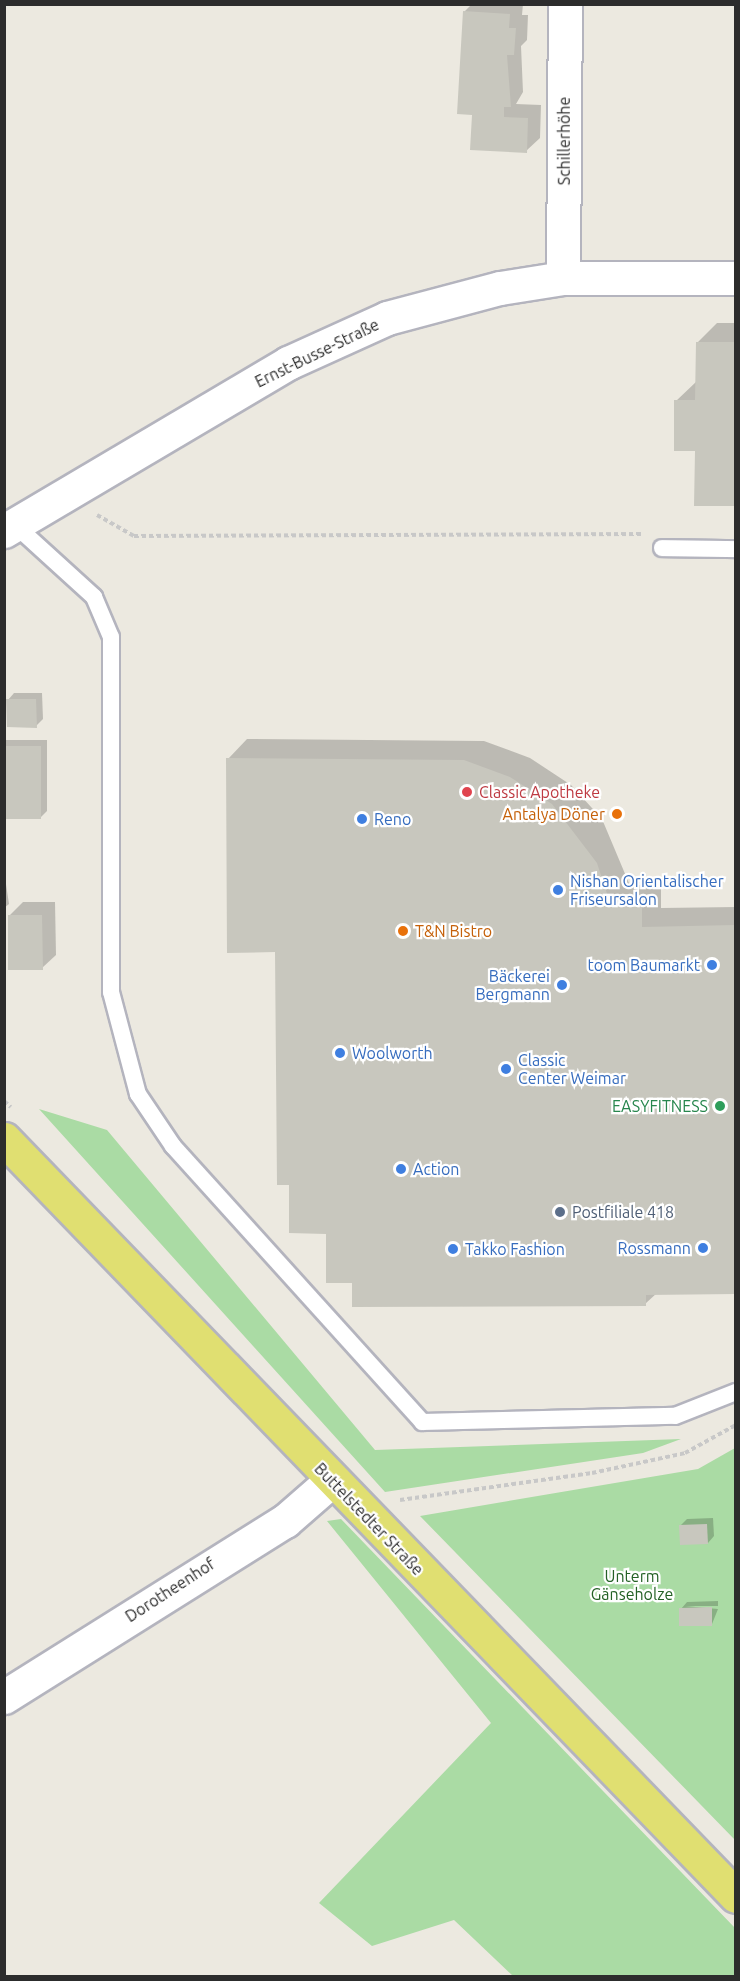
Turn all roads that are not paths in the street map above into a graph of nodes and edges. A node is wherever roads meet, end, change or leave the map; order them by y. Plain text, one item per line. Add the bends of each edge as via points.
1 (565, 4) edge
2 (563, 278) junction
3 (735, 278) edge
4 (10, 528) edge
5 (662, 548) road end
6 (735, 549) edge
7 (4, 1139) edge
8 (735, 1392) edge
9 (332, 1480) junction
10 (4, 1697) edge
11 (735, 1896) edge

1 - 2 street, Schillerhöhe
2 - 3 street, Ernst-Busse-Straße
2 - 4 street, Ernst-Busse-Straße via 430,305 335,340
4 - 8 lane via 94,597 111,637 111,992 138,1094 173,1146 422,1422 675,1416
5 - 6 lane
7 - 9 main road, Buttelstedter Straße
9 - 10 street, Dorotheenhof via 285,1521
9 - 11 main road, Buttelstedter Straße

